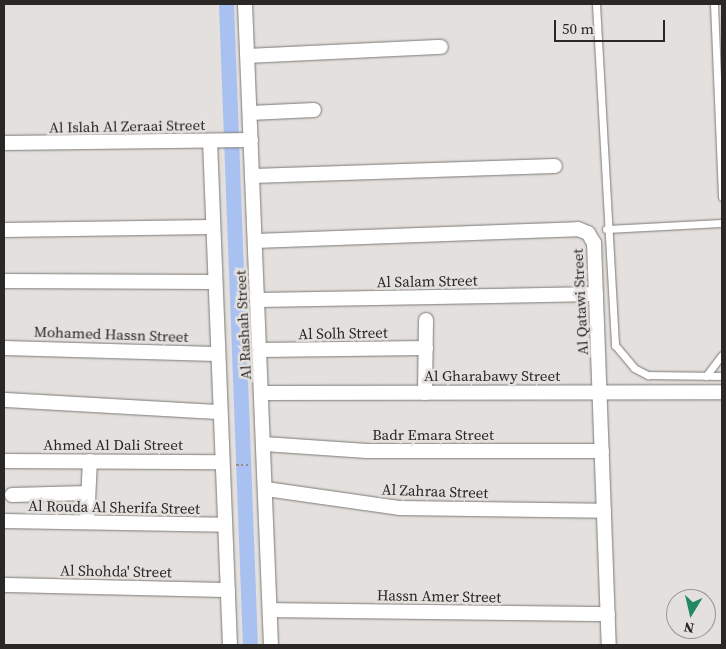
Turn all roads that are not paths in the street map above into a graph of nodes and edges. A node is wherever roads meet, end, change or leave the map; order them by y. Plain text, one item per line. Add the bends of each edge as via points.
1 (246, 4) edge
2 (596, 4) edge
3 (714, 4) edge
4 (441, 47) dead end
5 (248, 56) junction
6 (314, 110) dead end
7 (250, 113) junction
8 (721, 122) edge
9 (251, 140) junction
10 (210, 141) junction
11 (4, 144) edge
12 (555, 166) dead end
13 (252, 176) junction
14 (722, 197) edge
15 (722, 223) edge
16 (212, 227) junction
17 (606, 229) junction
18 (4, 230) edge
19 (255, 241) junction
20 (4, 281) edge
21 (214, 282) junction
22 (596, 294) junction
23 (258, 300) junction
24 (426, 320) dead end
25 (4, 348) edge
26 (426, 348) junction
27 (260, 350) junction
28 (216, 354) junction
29 (722, 355) edge
30 (706, 376) junction
31 (722, 376) edge
32 (600, 392) junction
33 (722, 392) edge
34 (262, 393) junction
35 (424, 393) junction
36 (4, 400) edge
37 (219, 412) junction
38 (264, 444) junction
39 (602, 451) junction
40 (4, 461) edge
41 (90, 461) junction
42 (222, 464) junction
43 (266, 489) junction
44 (88, 493) junction
45 (12, 495) dead end
46 (604, 511) junction
47 (4, 521) edge
48 (87, 522) junction
49 (225, 525) junction
50 (4, 585) edge
51 (228, 590) junction
52 (270, 610) junction
53 (608, 614) junction
54 (230, 645) edge
55 (272, 645) edge
56 (609, 645) edge

1 - 5 street, Al Rashah Street
2 - 17 lane
3 - 8 lane
4 - 5 street
5 - 7 street, Al Rashah Street
6 - 7 street
7 - 9 street, Al Rashah Street
8 - 14 lane
9 - 10 street, Al Islah Al Zeraai Street
9 - 13 street, Al Rashah Street
10 - 11 street, Al Islah Al Zeraai Street
10 - 16 street, Al Rashah Street
12 - 13 street
13 - 19 street, Al Rashah Street
15 - 17 lane
16 - 18 street
16 - 21 street, Al Rashah Street
17 - 30 lane via 611,330 623,358 648,375
19 - 22 street, Al Qatawi Street via 578,229 588,233 594,243
19 - 23 street, Al Rashah Street
20 - 21 street
21 - 28 street, Al Rashah Street
22 - 23 street, Al Salam Street
22 - 32 street, Al Qatawi Street
23 - 27 street, Al Rashah Street
24 - 26 street
25 - 28 street, Mohamed Hassn Street
26 - 27 street, Al Solh Street
26 - 35 street
27 - 34 street, Al Rashah Street
28 - 37 street, Al Rashah Street
29 - 30 lane
30 - 31 lane
32 - 33 street, Al Gharabawy Street
32 - 35 street, Al Gharabawy Street
32 - 39 street, Al Qatawi Street
34 - 35 street, Al Gharabawy Street
34 - 38 street, Al Rashah Street
36 - 37 street
37 - 42 street, Al Rashah Street
38 - 39 street, Badr Emara Street via 367,451
38 - 43 street, Al Rashah Street
39 - 46 street, Al Qatawi Street
40 - 41 street, Ahmed Al Dali Street
41 - 42 street, Ahmed Al Dali Street
41 - 44 street
42 - 49 street, Al Rashah Street
43 - 46 street, Al Zahraa Street via 399,508
43 - 52 street, Al Rashah Street
44 - 45 street
44 - 48 street
46 - 53 street, Al Qatawi Street
47 - 48 street, Al Rouda Al Sherifa Street
48 - 49 street, Al Rouda Al Sherifa Street
49 - 51 street, Al Rashah Street
50 - 51 street, Al Shohda' Street
51 - 54 street, Al Rashah Street
52 - 53 street, Hassn Amer Street
52 - 55 street, Al Rashah Street
53 - 56 street, Al Qatawi Street

